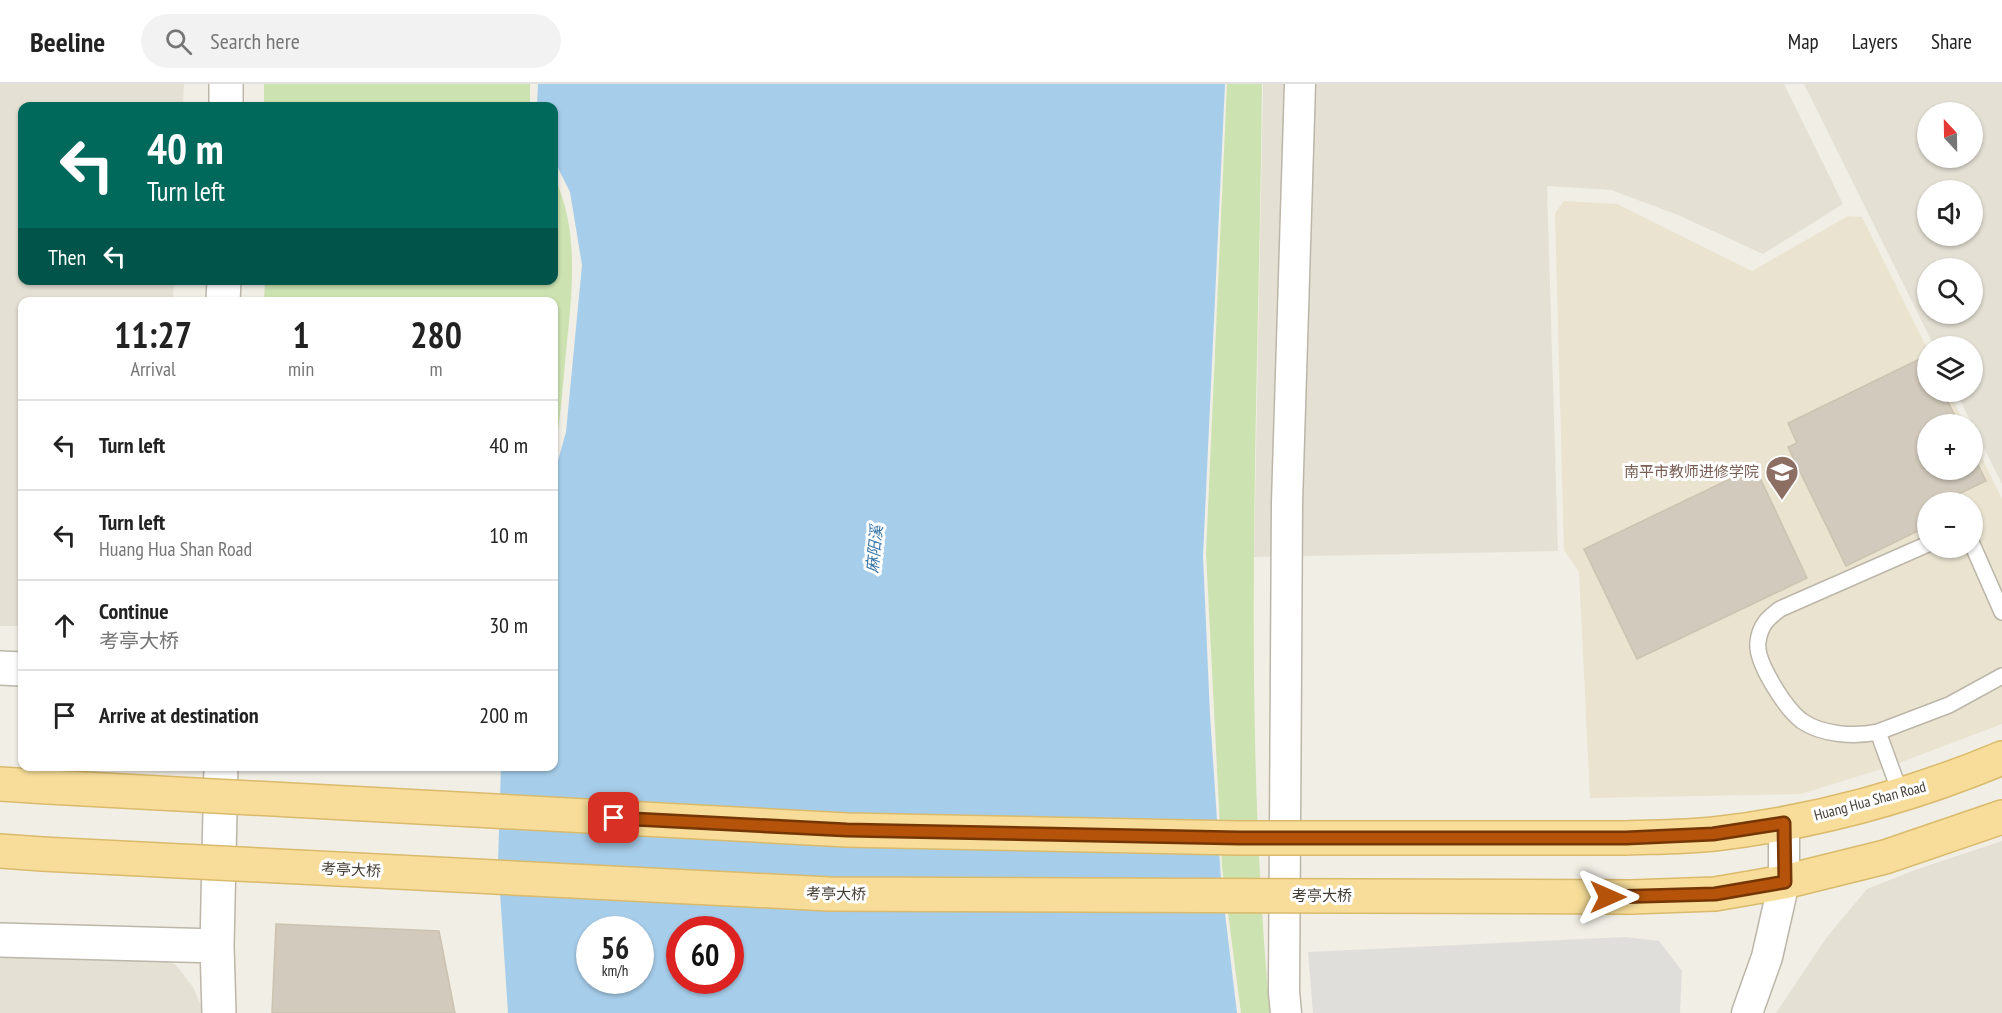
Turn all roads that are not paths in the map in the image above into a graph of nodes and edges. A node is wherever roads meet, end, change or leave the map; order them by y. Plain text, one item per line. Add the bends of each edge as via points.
1 (226, 84) edge
2 (1299, 84) edge
3 (226, 102) edge
4 (1917, 549) edge
5 (1978, 558) edge
6 (2002, 612) edge
7 (0, 668) edge
8 (18, 669) edge
9 (2002, 676) edge
10 (1878, 732) junction
11 (2002, 758) edge
12 (221, 771) edge
13 (0, 784) edge
14 (1901, 795) junction
15 (2002, 817) edge
16 (1784, 823) junction
17 (0, 851) edge
18 (1785, 882) junction
19 (0, 940) edge
20 (217, 946) junction
21 (219, 1013) edge
22 (1286, 1013) edge
23 (1747, 1013) edge

1 - 3 street
2 - 22 street via 1287,503
4 - 10 lane via 1780,609 1764,621 1757,643 1770,679 1802,721 1844,735
5 - 6 lane
7 - 8 street
9 - 10 lane via 1949,705
10 - 14 lane
11 - 14 main road, Huang Hua Shan Road
12 - 20 street
13 - 16 main road, Huang Hua Shan Road, bridge via 847,830 1239,838 1626,838 1713,834
14 - 16 main road, Huang Hua Shan Road
15 - 18 main road via 1885,857
16 - 18 street
17 - 18 main road, 考亭大桥, bridge via 829,894 1631,897 1715,894
18 - 23 street via 1767,957
19 - 20 street
20 - 21 street

